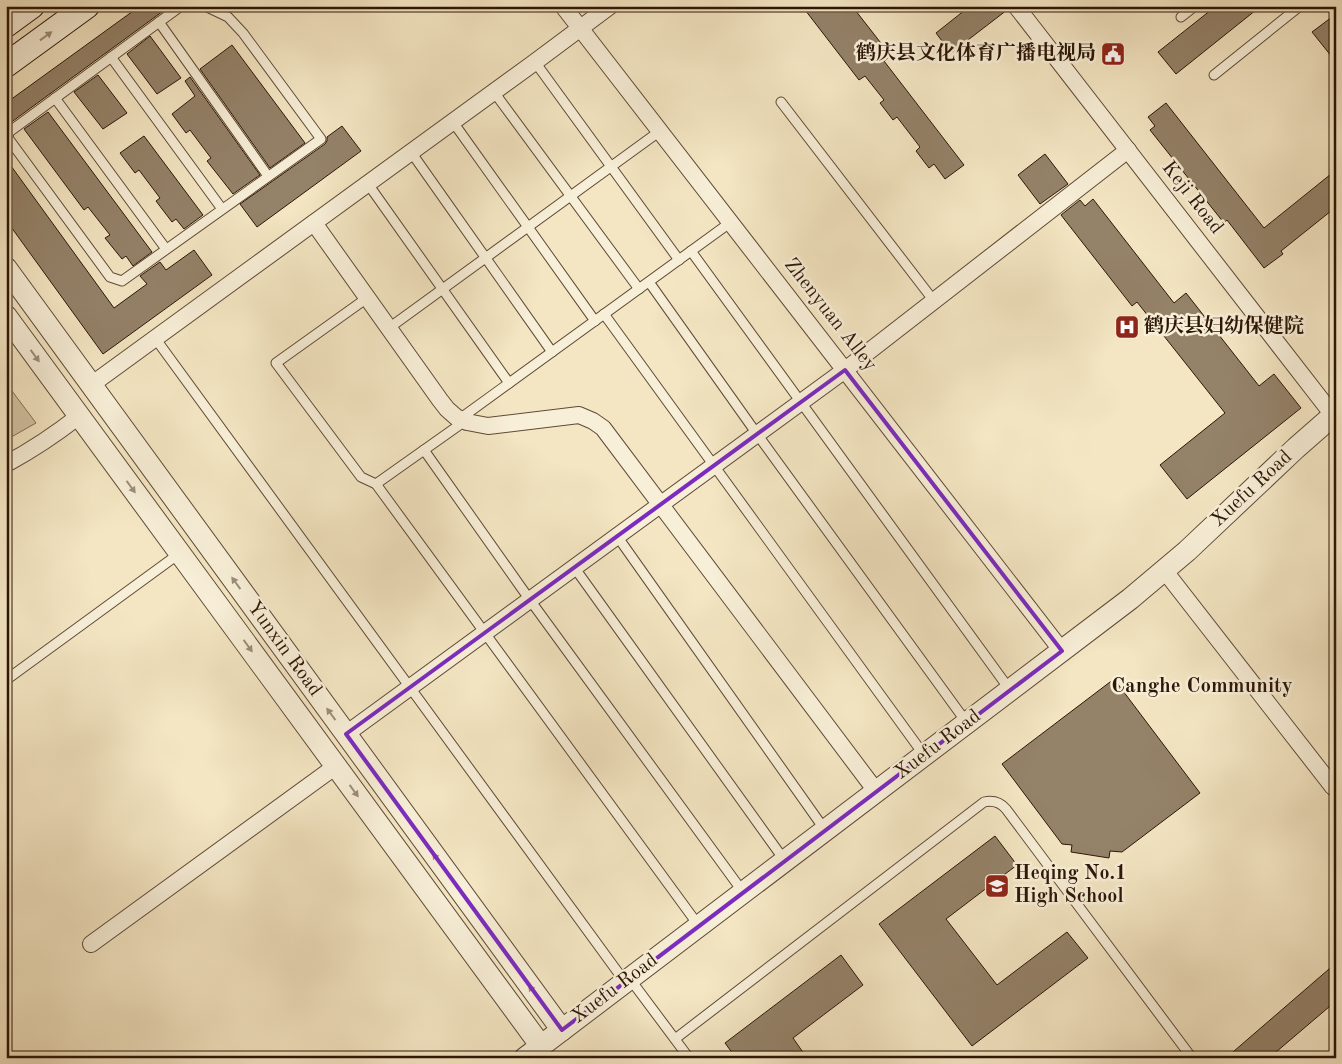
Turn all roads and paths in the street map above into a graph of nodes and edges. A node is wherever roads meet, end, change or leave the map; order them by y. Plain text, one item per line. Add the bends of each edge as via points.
1 (32, 6) edge
2 (87, 6) edge
3 (181, 6) edge
4 (205, 6) edge
5 (563, 6) edge
6 (610, 6) edge
7 (1016, 6) edge
8 (1195, 6) edge
9 (1300, 6) edge
10 (1181, 17) dead end
11 (159, 22) junction
12 (6, 25) edge
13 (581, 29) junction
14 (111, 57) junction
15 (535, 62) junction
16 (6, 65) edge
17 (1214, 75) dead end
18 (494, 92) junction
19 (55, 98) junction
20 (781, 102) dead end
21 (453, 122) junction
22 (660, 131) junction
23 (1128, 150) junction
24 (411, 152) junction
25 (611, 166) junction
26 (268, 176) junction
27 (368, 184) junction
28 (571, 196) junction
29 (222, 209) junction
30 (731, 222) junction
31 (314, 223) junction
32 (528, 227) junction
33 (166, 249) junction
34 (691, 251) junction
35 (486, 258) junction
36 (679, 260) junction
37 (6, 268) edge
38 (649, 282) junction
39 (442, 289) junction
40 (639, 289) junction
41 (367, 298) junction
42 (934, 300) junction
43 (604, 314) junction
44 (6, 316) edge
45 (595, 321) junction
46 (388, 328) junction
47 (155, 338) junction
48 (552, 352) junction
49 (845, 370) junction
50 (509, 383) junction
51 (91, 384) junction
52 (801, 402) junction
53 (1335, 414) edge
54 (79, 416) junction
55 (463, 420) junction
56 (757, 434) junction
57 (424, 450) junction
58 (6, 464) edge
59 (714, 466) junction
60 (376, 484) junction
61 (662, 504) junction
62 (617, 536) junction
63 (180, 553) junction
64 (574, 567) junction
65 (1164, 570) junction
66 (530, 600) junction
67 (485, 632) junction
68 (1062, 651) junction
69 (6, 680) edge
70 (410, 687) junction
71 (1010, 690) junction
72 (967, 723) junction
73 (346, 734) junction
74 (924, 756) junction
75 (336, 766) junction
76 (1333, 787) dead end
77 (876, 791) junction
78 (826, 830) junction
79 (785, 861) junction
80 (743, 892) junction
81 (699, 926) junction
82 (90, 944) dead end
83 (627, 980) junction
84 (562, 1030) junction
85 (675, 1039) junction
86 (533, 1052) edge
87 (689, 1058) edge
88 (1192, 1058) edge

1 - 12 main road
16 -> 2 main road
3 - 11 lane
4 - 26 lane via 228,17 243,33 321,139
5 - 13 street, Zhenyuan Alley
6 - 13 street
7 - 23 street, Keji Road
8 - 10 lane
9 - 17 lane
11 - 14 lane
11 - 26 lane
13 - 15 street
13 - 22 street, Zhenyuan Alley
14 - 19 lane
14 - 29 lane
15 - 18 street
15 - 25 lane
18 - 21 street
18 - 28 lane
19 - 33 lane
19 - 33 lane via 9,132 8,138 13,146 110,277 122,281
20 - 42 lane
21 - 24 street
21 - 32 lane
22 - 25 lane
22 - 30 street, Zhenyuan Alley
23 - 42 street
23 - 53 street, Keji Road
24 - 27 street
24 - 35 lane
25 - 28 lane
25 - 36 lane
26 - 29 lane
27 - 31 street
27 - 39 lane
28 - 32 lane
28 - 40 lane
29 - 33 lane
30 - 34 lane
30 - 49 street, Zhenyuan Alley
31 - 41 street
31 - 47 street
32 - 35 lane
32 - 45 lane
34 - 36 lane
34 - 52 lane
35 - 39 lane
35 - 48 lane
36 - 38 lane
37 - 51 street, Yunxin Road
38 - 40 lane
38 - 56 lane
39 - 46 lane
39 - 50 lane
40 - 43 lane
41 - 46 street
41 - 60 lane via 276,363 361,477
42 - 49 street
43 - 45 lane
43 - 59 lane
44 -> 54 street, Yunxin Road
45 - 48 lane
46 - 55 street via 447,410
47 - 51 street
47 - 70 lane
48 - 50 lane
49 - 52 street
49 - 68 street, Zhenyuan Alley
50 - 55 lane
73 -> 51 street, Yunxin Road
52 - 56 street
52 - 71 lane
53 - 65 street, Xuefu Road
54 - 58 street
54 -> 63 street, Yunxin Road
55 - 57 lane
55 - 61 street via 488,426 579,415 603,428
56 - 59 street
56 - 72 lane
57 - 60 lane
57 - 66 lane
59 - 61 street
59 - 74 lane
60 - 67 lane
61 - 62 street
61 - 77 street
62 - 64 street
62 - 78 lane
63 - 69 lane
63 -> 75 street, Yunxin Road
64 - 66 street
64 - 79 lane
65 - 68 street, Xuefu Road
65 - 76 street
66 - 67 street
66 - 80 lane
67 - 70 street
67 - 81 lane
68 - 71 street, Xuefu Road
70 - 73 street
70 - 83 lane
71 - 72 street, Xuefu Road
72 - 74 street, Xuefu Road
84 -> 73 street, Yunxin Road
74 - 77 street, Xuefu Road
75 - 82 street
75 -> 86 street, Yunxin Road
77 - 78 street, Xuefu Road
78 - 79 street, Xuefu Road
79 - 80 street, Xuefu Road
80 - 81 street, Xuefu Road
81 - 83 street, Xuefu Road
83 - 84 street, Xuefu Road
83 - 85 lane
84 - 86 street, Xuefu Road
85 - 87 lane
85 - 88 lane via 984,802 994,801 1003,805

